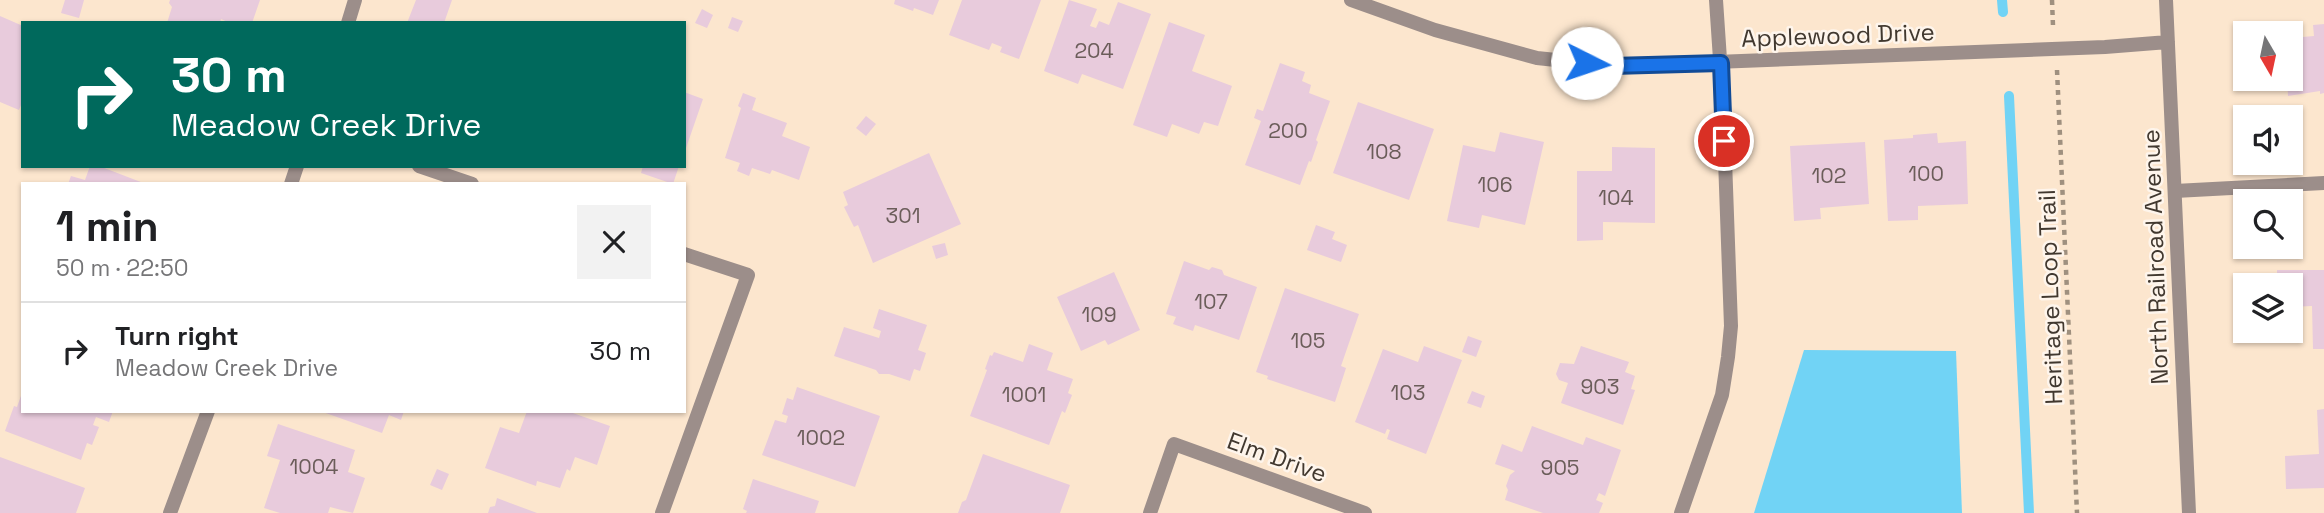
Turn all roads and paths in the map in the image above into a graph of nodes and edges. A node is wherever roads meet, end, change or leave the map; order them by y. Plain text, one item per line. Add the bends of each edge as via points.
1 (355, 0) edge
2 (1351, 0) edge
3 (1716, 0) edge
4 (2052, 0) edge
5 (2166, 0) edge
6 (349, 21) edge
7 (2052, 21) dead end
8 (2168, 42) junction
9 (1721, 63) junction
10 (2058, 80) dead end
11 (425, 168) edge
12 (466, 182) edge
13 (2324, 183) edge
14 (2175, 191) junction
15 (686, 255) edge
16 (207, 413) edge
17 (170, 513) edge
18 (662, 513) edge
19 (1150, 513) edge
20 (1365, 513) edge
21 (1681, 513) edge
22 (2077, 513) edge
23 (2189, 513) edge

1 - 6 street
2 - 9 street, Applewood Drive via 1435,30 1537,58 1612,66
3 - 9 street
4 - 7 path
5 - 8 street, North Railroad Avenue
8 - 9 street, Applewood Drive
8 - 14 street, North Railroad Avenue
9 - 21 street via 1731,291 1728,357 1722,395
10 - 22 path, Heritage Loop Trail
11 - 12 street
13 - 14 street
14 - 23 street, North Railroad Avenue
15 - 18 street via 748,275
16 - 17 street
19 - 20 street, Elm Drive via 1174,444

